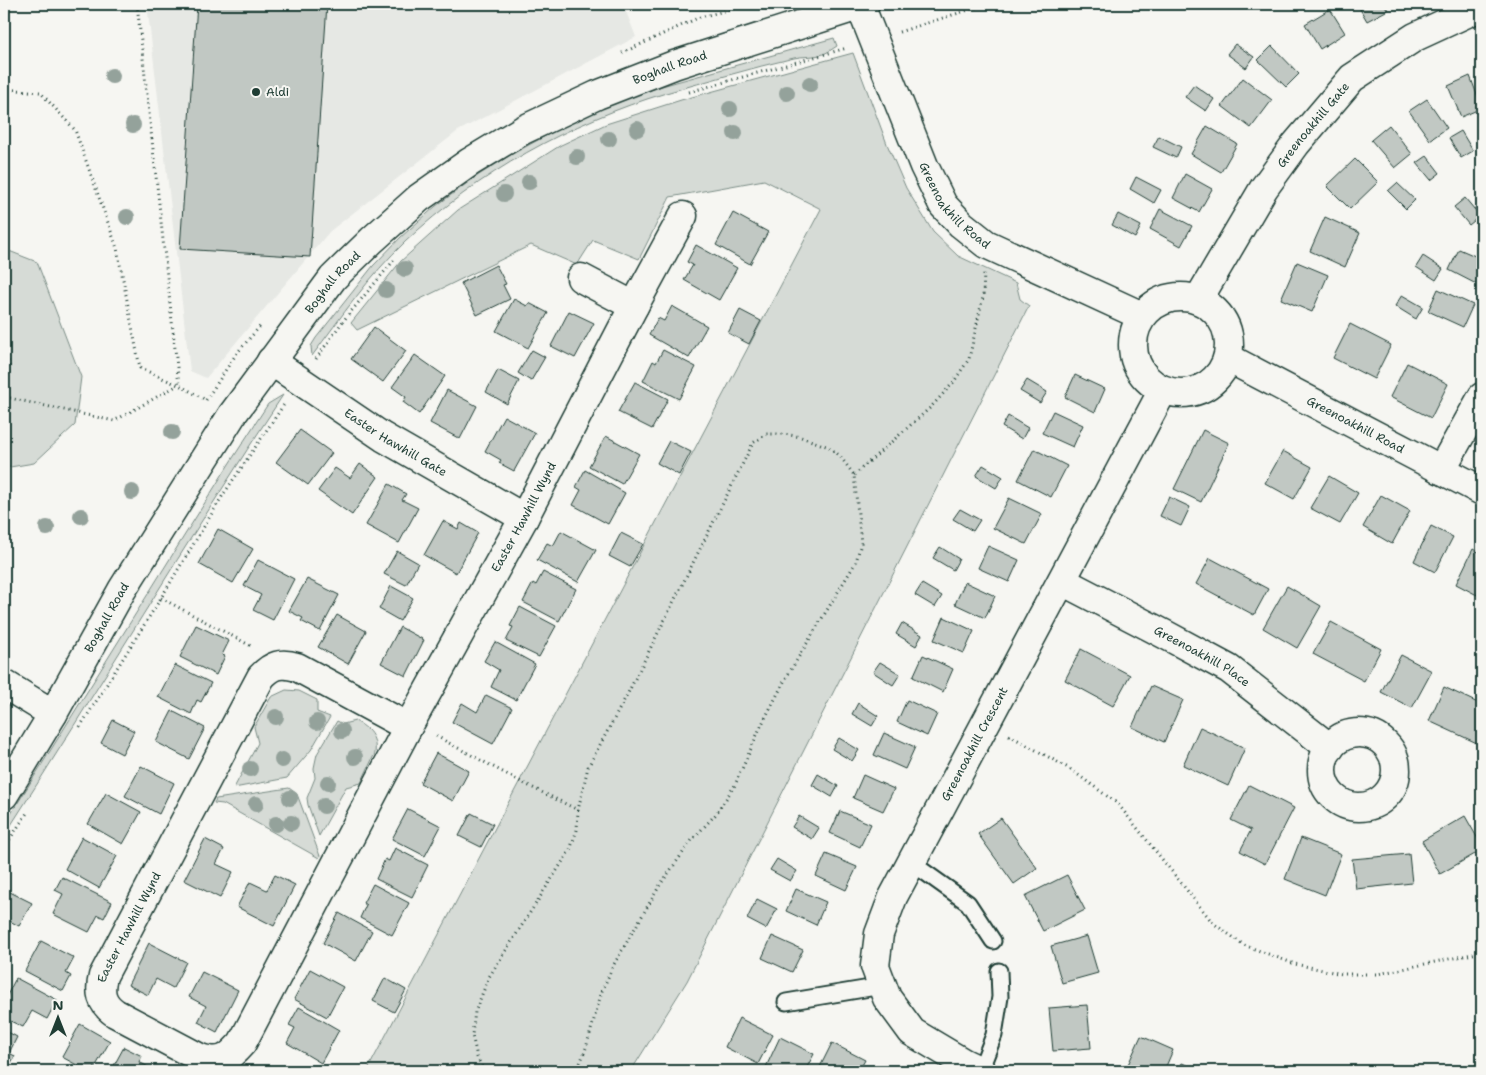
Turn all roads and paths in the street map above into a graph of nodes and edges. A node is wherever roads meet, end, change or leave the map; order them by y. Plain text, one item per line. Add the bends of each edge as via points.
1 (137, 4) edge
2 (862, 4) edge
3 (987, 4) edge
4 (1482, 6) edge
5 (874, 40) junction
6 (4, 88) edge
7 (684, 93) dead end
8 (683, 216) dead end
9 (986, 244) junction
10 (396, 258) dead end
11 (581, 278) dead end
12 (1198, 300) junction
13 (634, 306) junction
14 (1142, 316) junction
15 (4, 336) edge
16 (1228, 358) junction
17 (271, 361) junction
18 (301, 380) junction
19 (179, 385) junction
20 (1163, 390) junction
21 (1482, 397) edge
22 (5, 398) edge
23 (232, 415) junction
24 (1441, 470) junction
25 (854, 475) junction
26 (1482, 492) edge
27 (524, 518) junction
28 (1062, 581) junction
29 (161, 598) junction
30 (276, 665) junction
31 (4, 684) edge
32 (53, 714) junction
33 (986, 722) junction
34 (409, 725) junction
35 (76, 734) dead end
36 (1330, 748) dead end
37 (4, 795) edge
38 (30, 807) dead end
39 (578, 810) junction
40 (4, 848) edge
41 (912, 863) junction
42 (993, 941) dead end
43 (1482, 952) edge
44 (999, 972) dead end
45 (882, 986) junction
46 (786, 1002) dead end
47 (484, 1071) edge
48 (577, 1071) edge
49 (981, 1071) edge

1 - 19 path
2 - 5 street, Greenoakhill Road
2 - 17 street, Boghall Road via 674,65 597,95 522,130 419,198 372,240 333,278
3 - 5 path
4 - 12 street, Greenoakhill Gate via 1415,37 1352,78 1264,188
5 - 7 path
5 - 9 street, Greenoakhill Road via 943,205 960,224
6 - 19 path via 40,92 75,130 117,248 140,368
8 - 13 street, Easter Hawhill Wynd
9 - 14 street, Greenoakhill Road
9 - 25 path via 983,297 969,359 953,383 930,407
10 - 18 path via 343,320
11 - 13 street
12 - 14 street via 1175,297 1154,305
12 - 16 street via 1213,308 1225,325 1229,338
13 - 27 street, Easter Hawhill Wynd
14 - 20 street via 1133,338 1134,358 1142,375
15 - 22 path via 10,366
16 - 20 street via 1220,375 1203,389 1183,394
16 - 24 street, Greenoakhill Road
17 - 18 street, Easter Hawhill Gate
17 - 23 street, Boghall Road
18 - 27 street, Easter Hawhill Gate via 383,437
18 - 29 path via 223,495
19 - 22 path via 114,421
19 - 23 path
20 - 28 street, Greenoakhill Crescent
21 - 24 street
23 - 32 street, Boghall Road via 122,590
24 - 26 street, Greenoakhill Road
25 - 39 path via 829,447 801,437 766,434 753,442 588,767
25 - 48 path via 861,543 856,562 786,678 735,785 660,884 613,966
27 - 34 street, Easter Hawhill Wynd
28 - 33 street, Greenoakhill Crescent
28 - 36 street, Greenoakhill Place via 1229,669
29 - 30 path via 262,652
29 - 35 path
30 - 34 street via 297,667
30 - 34 street, Easter Hawhill Wynd via 261,676 100,986 106,1007 200,1058 223,1060 242,1043
31 - 32 street
32 - 37 street, Boghall Road
33 - 41 street, Greenoakhill Crescent
33 - 43 path via 1070,769 1118,804 1213,923 1244,945 1295,964 1342,974 1378,974
34 - 39 path
38 - 40 path
39 - 47 path via 577,830 570,850 489,977 475,1012 472,1035
41 - 42 lane via 968,903
41 - 45 street, Greenoakhill Crescent via 893,897 879,934 875,966
44 - 49 lane via 1000,997 994,1035
45 - 46 lane
45 - 49 street, Greenoakhill Crescent via 912,1032

